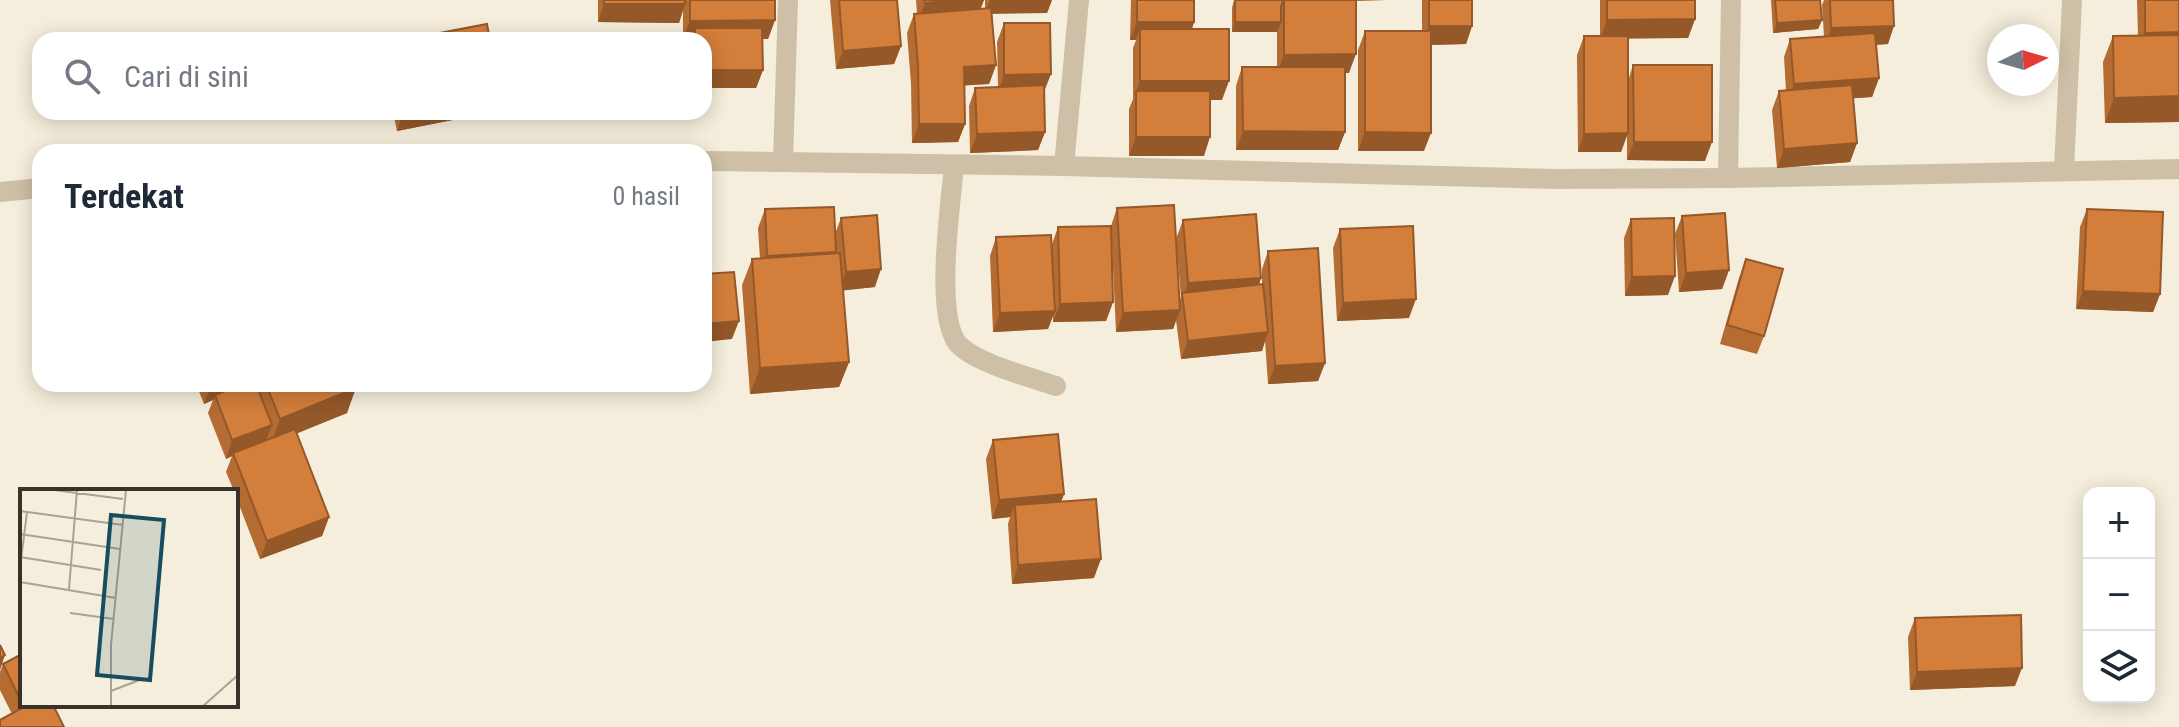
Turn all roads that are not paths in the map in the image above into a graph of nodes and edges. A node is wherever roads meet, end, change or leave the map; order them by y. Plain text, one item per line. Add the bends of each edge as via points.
1 (788, 0) edge
2 (1079, 0) edge
3 (1731, 0) edge
4 (2072, 0) edge
5 (712, 161) edge
6 (783, 162) junction
7 (954, 165) junction
8 (1064, 166) junction
9 (2179, 169) edge
10 (2064, 171) junction
11 (1728, 178) junction
12 (32, 189) edge
13 (0, 192) edge
14 (1056, 386) dead end

1 - 6 street
2 - 8 street
3 - 11 street
4 - 10 street
5 - 6 street
6 - 7 street
7 - 8 street
7 - 14 street via 944,293 951,335 980,358
8 - 11 street via 1556,179
9 - 10 street
10 - 11 street
12 - 13 street

